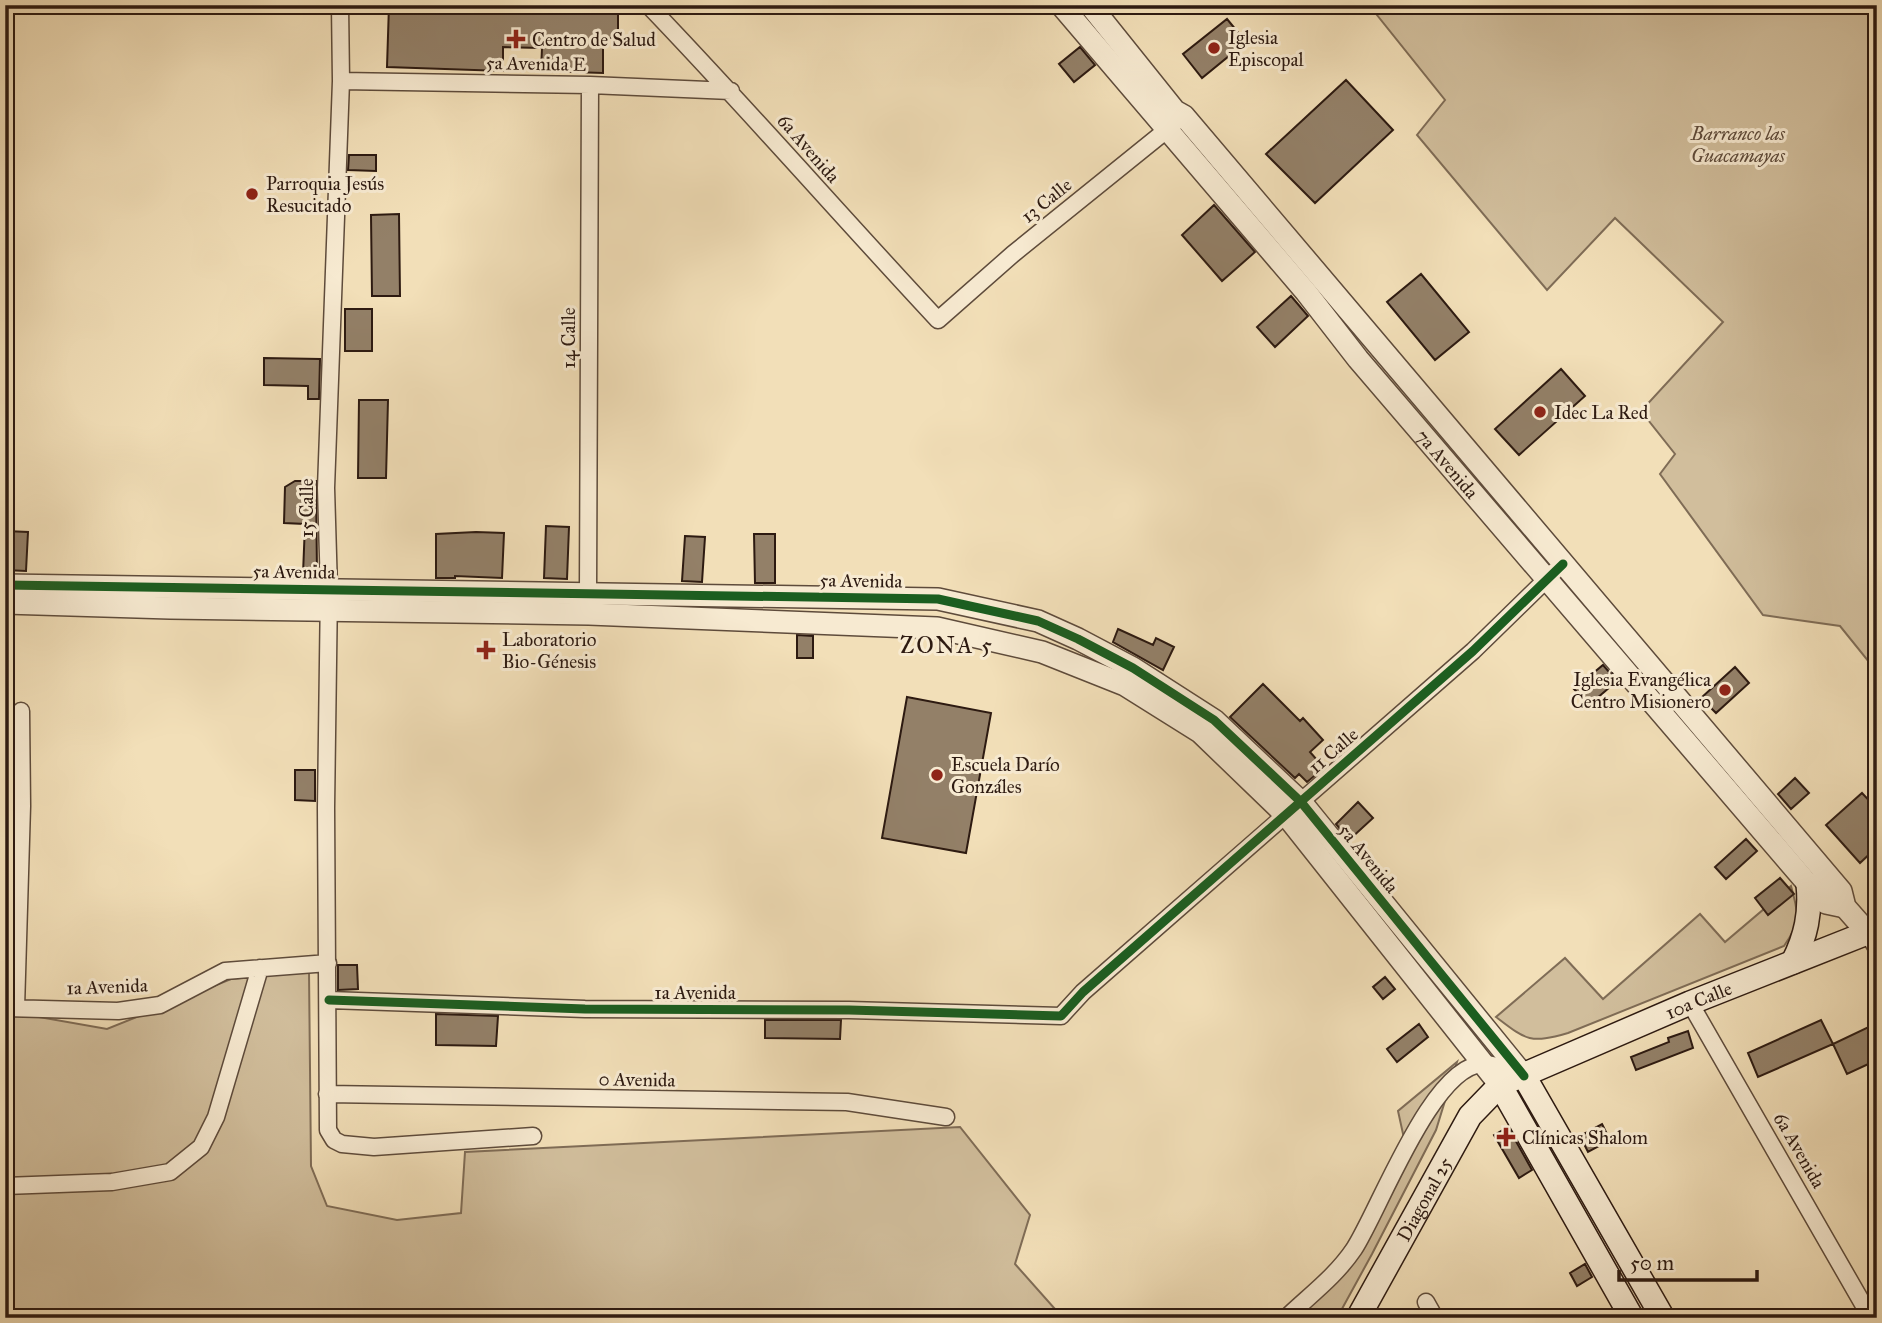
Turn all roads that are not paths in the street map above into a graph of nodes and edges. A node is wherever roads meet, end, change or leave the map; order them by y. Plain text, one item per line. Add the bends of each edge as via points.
1 (340, 5) edge
2 (648, 5) edge
3 (1061, 5) edge
4 (1090, 5) edge
5 (341, 81) junction
6 (590, 85) junction
7 (731, 91) junction
8 (1184, 116) junction
9 (1166, 130) junction
10 (1314, 286) junction
11 (938, 320) joint
12 (1563, 564) junction
13 (1547, 579) junction
14 (5, 585) edge
15 (329, 589) junction
16 (588, 593) junction
17 (5, 603) edge
18 (328, 611) junction
19 (21, 711) dead end
20 (1293, 808) junction
21 (1808, 884) junction
22 (1845, 907) junction
23 (1874, 937) edge
24 (1793, 962) junction
25 (328, 963) junction
26 (260, 968) junction
27 (329, 1000) junction
28 (1690, 1003) junction
29 (10, 1008) edge
30 (1061, 1016) joint
31 (1483, 1063) junction
32 (1524, 1076) junction
33 (1500, 1085) junction
34 (327, 1094) junction
35 (946, 1117) dead end
36 (533, 1136) dead end
37 (5, 1186) edge
38 (1639, 1276) junction
39 (1616, 1289) junction
40 (1426, 1302) dead end
41 (1286, 1318) edge
42 (1358, 1318) edge
43 (1435, 1318) edge
44 (1632, 1318) edge
45 (1663, 1318) edge
46 (1871, 1318) edge

1 - 5 street, 15 Calle
2 - 7 street, 6a Avenida
3 - 9 street, 7a Avenida
4 - 8 street, 7a Avenida via 1175,111
5 - 6 street, 5a Avenida E
5 - 15 street, 15 Calle via 326,488
6 - 7 street, 5a Avenida E
6 - 16 street, 14 Calle
7 - 11 street, 6a Avenida
8 - 9 street, 13 Calle
8 - 10 street, 7a Avenida
9 - 10 street, 7a Avenida
9 - 11 street, 13 Calle
10 - 12 street, 7a Avenida
10 - 13 street, 7a Avenida via 1357,359
12 - 13 street, 11 Calle
12 - 22 street, 7a Avenida via 1841,891
13 - 20 street, 11 Calle via 1473,651
13 - 21 street, 7a Avenida
14 - 15 street, 5a Avenida
15 - 16 street, 5a Avenida
15 - 18 street, 15 Calle
16 - 20 street, 5a Avenida via 938,599 1038,621 1133,668 1213,720
17 - 18 street, 5a Avenida
18 - 20 street, 5a Avenida via 589,614 937,628 1042,652 1125,685 1200,732
18 - 25 street, 15 Calle
19 - 29 street via 22,806
20 - 30 street, 11 Calle
20 - 31 street, 5a Avenida
20 - 32 street, 5a Avenida
21 - 22 street, 7a Avenida via 1826,903
21 - 24 main road via 1808,925
22 - 23 street, 7a Avenida
23 - 24 main road, 10a Calle
24 - 28 main road, 10a Calle
25 - 26 street, 1a Avenida
25 - 27 street, 15 Calle
26 - 29 street, 1a Avenida via 225,971 160,1005 118,1011
26 - 37 street via 216,1117 201,1147 170,1172 112,1182
27 - 30 street, 1a Avenida
27 - 34 street, 15 Calle
28 - 32 main road, 10a Calle
28 - 46 street, 6a Avenida
31 - 32 street
31 - 33 street, 5a Avenida
31 - 41 street via 1452,1080 1410,1136 1354,1249 1332,1278
32 - 33 main road, 10a Calle
32 - 38 main road, 5a Avenida
33 - 39 main road, 5a Avenida
33 - 42 main road, Diagonal 25 via 1470,1116
34 - 35 street, 0 Avenida via 847,1102
34 - 36 street, 15 Calle via 328,1130 342,1144 374,1147
38 - 39 main road
38 - 45 main road, 5a Avenida
39 - 44 main road, 5a Avenida
40 - 43 street

